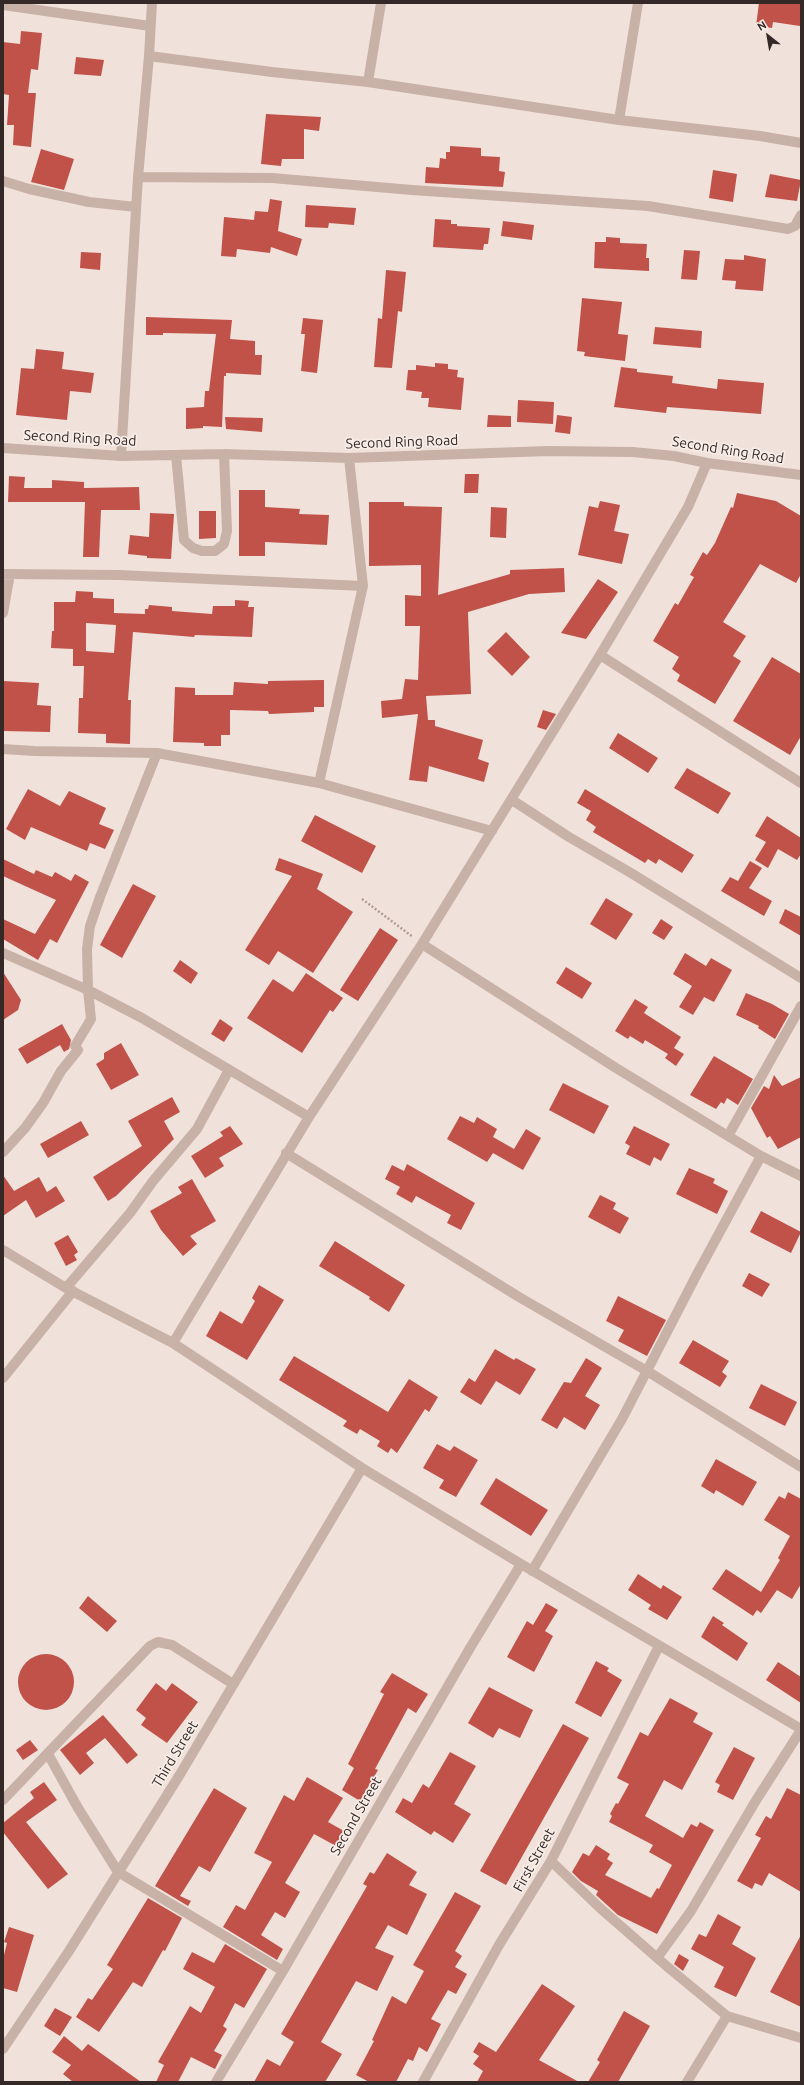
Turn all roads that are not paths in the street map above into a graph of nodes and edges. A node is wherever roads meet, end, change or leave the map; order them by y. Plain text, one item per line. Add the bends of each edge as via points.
1 (152, 3) edge
2 (381, 3) edge
3 (638, 3) edge
4 (3, 5) edge
5 (150, 26) junction
6 (150, 56) junction
7 (368, 82) junction
8 (619, 120) junction
9 (801, 143) edge
10 (138, 177) junction
11 (3, 181) edge
12 (136, 207) junction
13 (801, 215) edge
14 (3, 448) edge
15 (224, 454) junction
16 (176, 455) junction
17 (121, 456) junction
18 (349, 458) junction
19 (707, 463) junction
20 (801, 476) edge
21 (7, 574) edge
22 (363, 586) junction
23 (3, 613) edge
24 (600, 655) junction
25 (3, 749) edge
26 (157, 753) junction
27 (319, 782) junction
28 (801, 783) edge
29 (512, 800) junction
30 (492, 831) junction
31 (422, 944) junction
32 (3, 953) edge
33 (801, 978) edge
34 (88, 990) junction
35 (801, 1006) edge
36 (229, 1070) junction
37 (309, 1117) junction
38 (728, 1136) junction
39 (3, 1152) edge
40 (286, 1153) junction
41 (761, 1156) junction
42 (801, 1176) edge
43 (3, 1250) edge
44 (70, 1289) junction
45 (173, 1343) junction
46 (647, 1371) junction
47 (3, 1378) edge
48 (801, 1467) edge
49 (362, 1468) junction
50 (521, 1564) junction
51 (532, 1571) junction
52 (659, 1646) junction
53 (233, 1684) junction
54 (801, 1729) edge
55 (48, 1754) junction
56 (3, 1800) edge
57 (551, 1861) junction
58 (118, 1872) junction
59 (657, 1958) junction
60 (283, 1971) junction
61 (727, 2016) junction
62 (801, 2038) edge
63 (3, 2049) edge
64 (216, 2082) edge
65 (423, 2082) edge
66 (687, 2082) edge

1 - 5 street
2 - 7 street
3 - 8 street
4 - 5 street
5 - 6 street
6 - 7 street
6 - 10 street
7 - 8 street
8 - 9 street
10 - 12 street
10 - 13 street via 272,178 648,206 788,229 795,226
11 - 12 street via 89,202
12 - 17 street
14 - 17 street, Second Ring Road
15 - 16 street, Second Ring Road
15 - 16 street via 227,531 224,544 215,551 193,548 184,540
15 - 18 street, Second Ring Road
16 - 17 street, Second Ring Road
18 - 19 street, Second Ring Road via 548,451 626,452 674,456
18 - 22 street
19 - 20 street, Second Ring Road
19 - 24 street via 688,507
21 - 22 street via 119,575
21 - 23 street
22 - 27 street
24 - 28 street
24 - 29 street
25 - 26 street
26 - 27 street
26 - 34 street via 90,926 87,949
27 - 30 street
29 - 30 street
29 - 33 street
30 - 31 street
31 - 37 street
31 - 38 street
32 - 34 street
34 - 36 street via 142,1018
34 - 39 street via 91,1019 75,1046 78,1050 61,1071 25,1128
35 - 38 street
36 - 37 street
36 - 44 street via 197,1129 153,1181
37 - 40 street
38 - 41 street
40 - 45 street
40 - 46 street via 519,1297
41 - 42 street
41 - 46 street
43 - 44 street
44 - 45 street
44 - 47 street
45 - 49 street
46 - 48 street
46 - 51 street via 622,1419
49 - 50 street
49 - 53 street, Third Street
50 - 51 street
50 - 60 street, Second Street via 466,1654
51 - 52 street
52 - 54 street
52 - 57 street, First Street
53 - 55 street via 172,1644 158,1642 144,1652
53 - 58 street, Third Street
54 - 59 street via 690,1910
55 - 56 street
55 - 58 street
57 - 59 street
57 - 65 street, First Street via 499,1946
58 - 60 street
58 - 63 street, Third Street
59 - 61 street
60 - 64 street, Second Street
61 - 62 street
61 - 66 street

